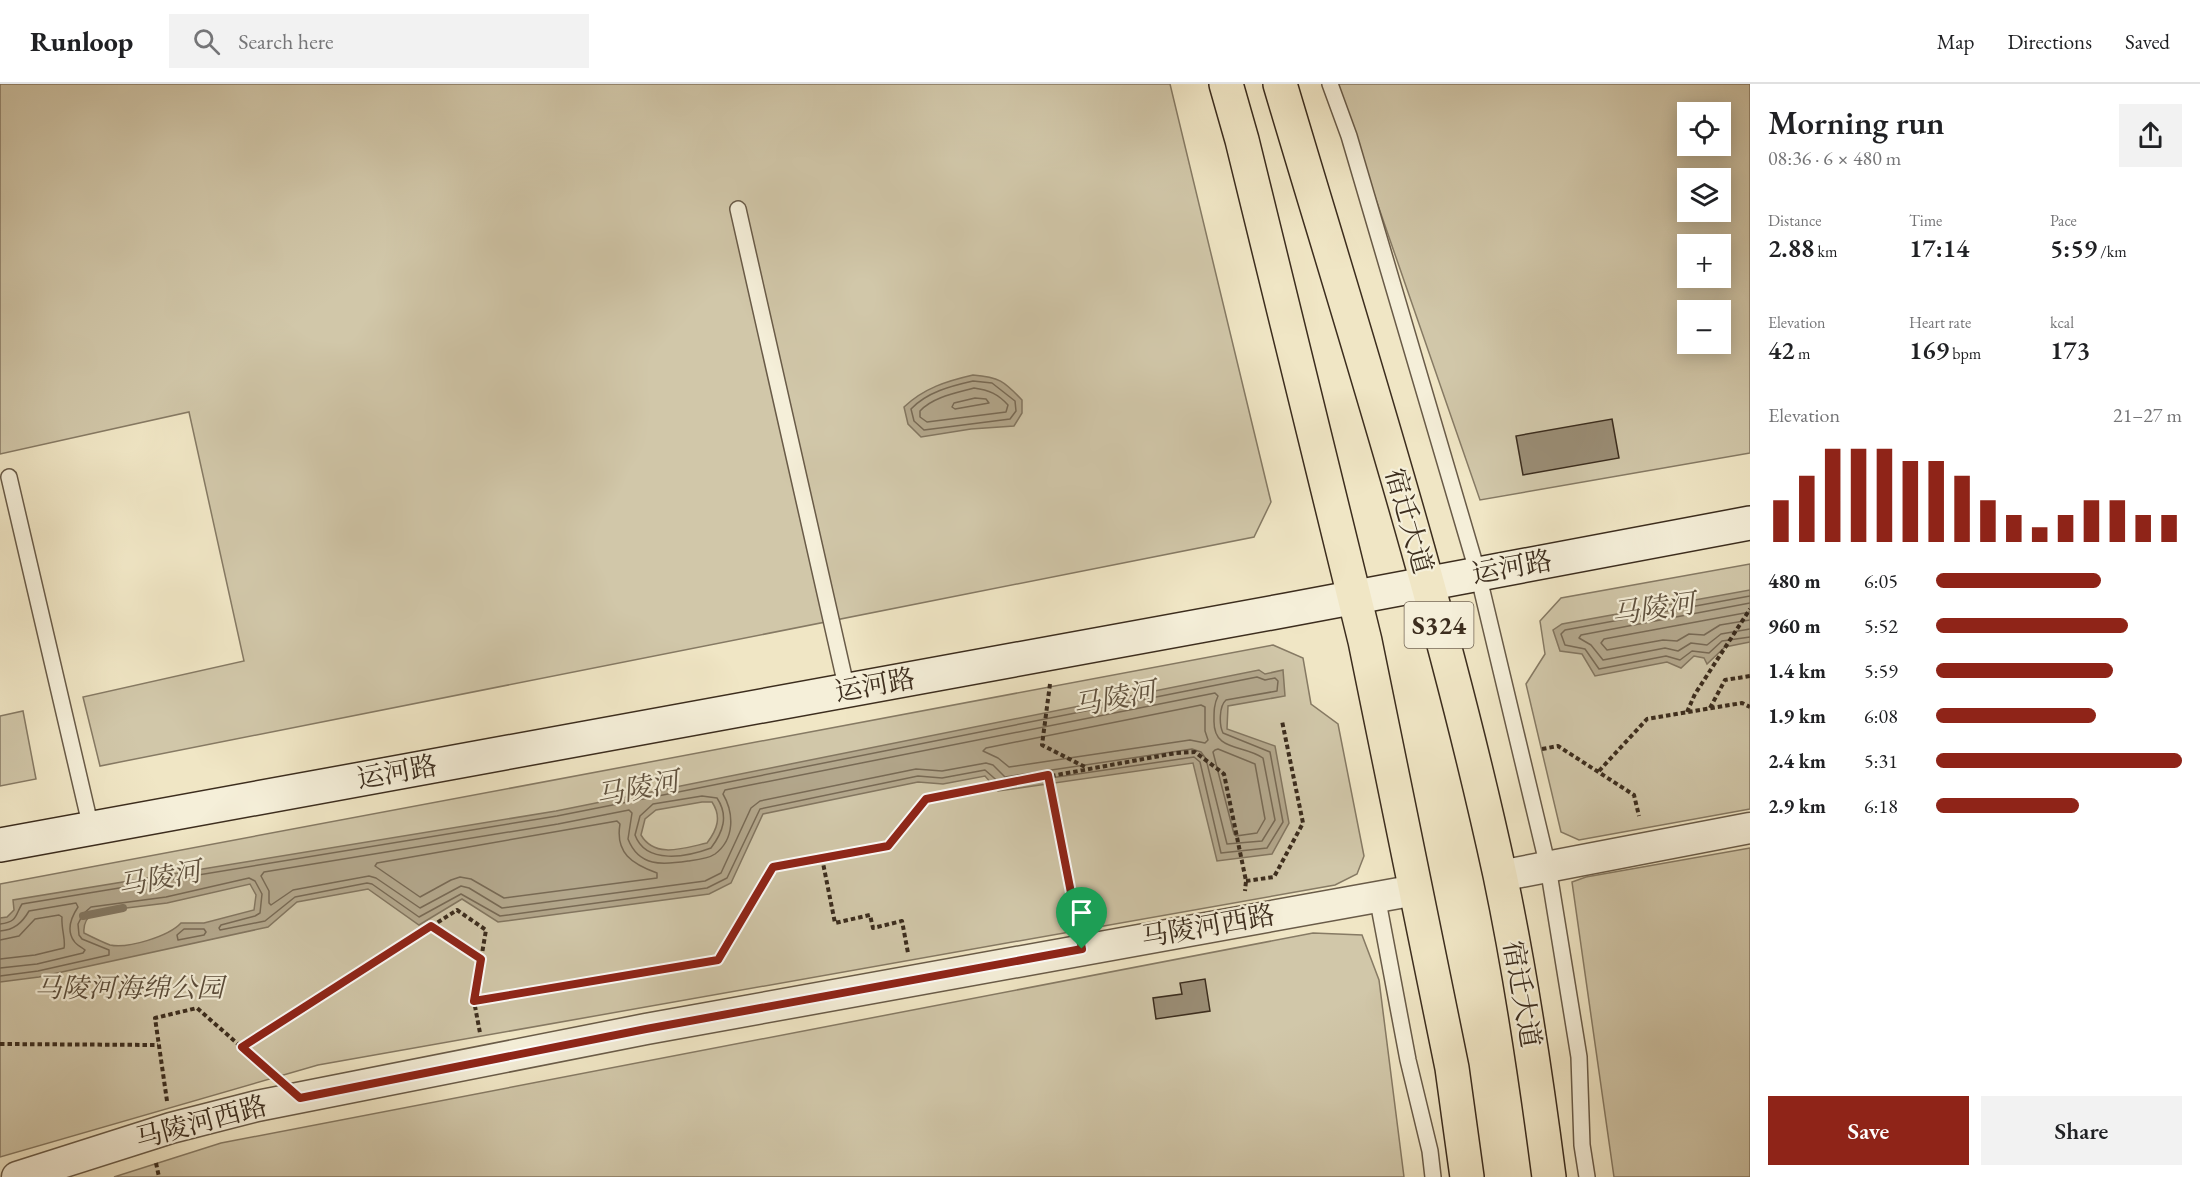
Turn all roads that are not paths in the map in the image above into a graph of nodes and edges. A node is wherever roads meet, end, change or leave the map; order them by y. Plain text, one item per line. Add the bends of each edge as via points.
1 (1226, 84) edge
2 (1280, 84) edge
3 (1330, 84) edge
4 (738, 209) dead end
5 (9, 477) dead end
6 (1750, 524) edge
7 (1478, 574) junction
8 (1428, 583) junction
9 (1355, 598) junction
10 (847, 690) junction
11 (91, 828) junction
12 (1750, 828) edge
13 (0, 845) edge
14 (1548, 867) junction
15 (1500, 876) junction
16 (1416, 890) junction
17 (1377, 896) junction
18 (17, 1177) edge
19 (1433, 1177) edge
20 (1467, 1177) edge
21 (1549, 1177) edge
22 (1587, 1177) edge

1 - 9 main road, S324
2 - 8 main road, 宿迁大道 / S324
3 - 7 lane
4 - 10 lane
5 - 11 lane
6 - 7 street, 运河路
7 - 8 street, 运河路
7 - 14 lane
8 - 9 street, 运河路
8 - 15 main road, 宿迁大道 / S324
9 - 10 street, 运河路
9 - 16 main road, S324
10 - 11 street, 运河路
11 - 13 street, 运河路
12 - 14 street
14 - 15 street
14 - 22 lane via 1579,1057
15 - 21 main road, 宿迁大道 / S324 via 1532,1049
16 - 17 street, 马陵河西路
16 - 20 main road, S324 via 1452,1068
17 - 18 street, 马陵河西路 via 646,1029 257,1106 171,1128
17 - 19 lane

